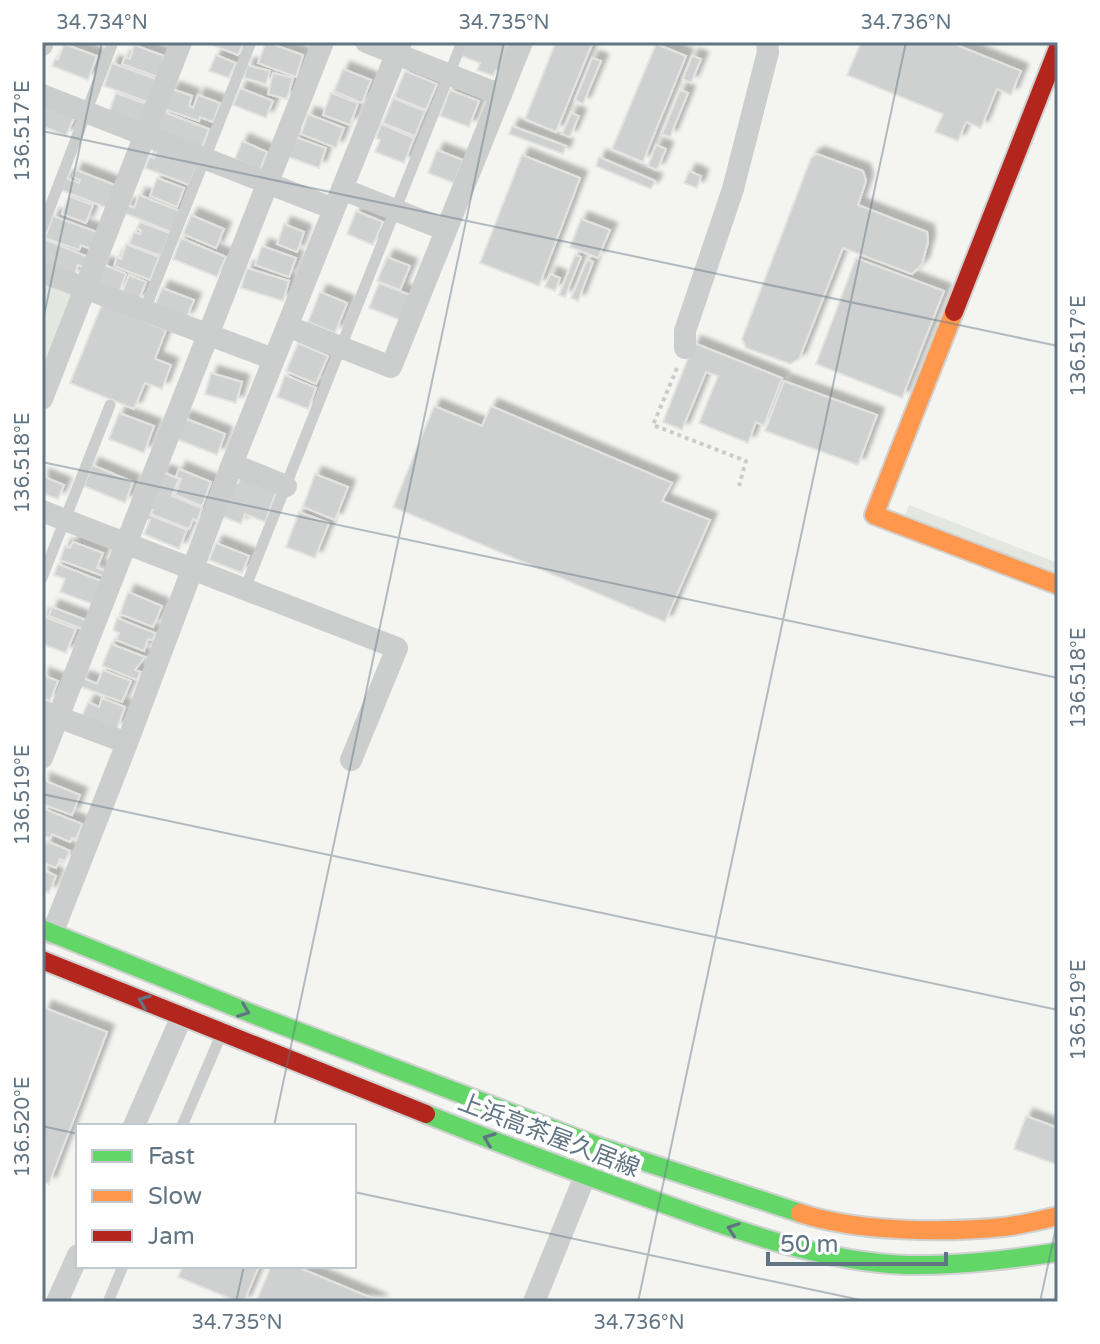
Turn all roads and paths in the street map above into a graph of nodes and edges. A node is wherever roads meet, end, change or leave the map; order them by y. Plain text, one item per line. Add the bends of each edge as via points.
1 (113, 42) edge
2 (181, 42) edge
3 (251, 42) edge
4 (323, 42) edge
5 (366, 42) edge
6 (462, 42) edge
7 (522, 42) edge
8 (767, 42) edge
9 (399, 48) edge
10 (1058, 48) edge
11 (449, 75) junction
12 (42, 95) edge
13 (501, 95) junction
14 (87, 112) junction
15 (146, 136) junction
16 (206, 159) junction
17 (267, 182) junction
18 (338, 199) junction
19 (395, 211) junction
20 (42, 228) edge
21 (446, 230) junction
22 (42, 272) edge
23 (85, 288) junction
24 (144, 312) junction
25 (287, 326) junction
26 (206, 336) junction
27 (341, 348) junction
28 (685, 348) joint
29 (273, 359) junction
30 (42, 399) edge
31 (110, 405) dead end
32 (232, 464) junction
33 (286, 486) junction
34 (739, 486) dead end
35 (42, 511) edge
36 (65, 520) junction
37 (126, 544) junction
38 (191, 569) junction
39 (42, 578) edge
40 (1058, 585) edge
41 (244, 591) junction
42 (50, 714) edge
43 (127, 743) junction
44 (42, 758) edge
45 (351, 760) dead end
46 (47, 932) edge
47 (42, 960) edge
48 (182, 1016) junction
49 (222, 1033) junction
50 (135, 1124) edge
51 (183, 1124) edge
52 (597, 1146) junction
53 (585, 1176) junction
54 (1058, 1216) edge
55 (1058, 1252) edge
56 (76, 1259) edge
57 (122, 1268) edge
58 (57, 1302) edge
59 (108, 1302) edge
60 (534, 1302) edge

1 - 14 lane
2 - 15 street
3 - 16 lane
4 - 17 street
5 - 9 street
6 - 11 lane
7 - 13 street
8 - 28 street via 733,189 685,331
9 - 11 street
9 - 18 street
10 - 40 main road via 874,515
11 - 13 street
11 - 19 lane
12 - 14 street
13 - 21 street
14 - 15 street
14 - 20 lane
15 - 16 street
15 - 23 street
16 - 17 street
16 - 24 lane
17 - 18 street
17 - 26 street
18 - 19 street
18 - 25 street
19 - 21 street
19 - 27 lane
21 - 27 street via 391,367
22 - 23 street
23 - 24 street
23 - 30 street
24 - 26 street
25 - 27 street
25 - 29 street
26 - 29 street
26 - 37 street
27 - 33 lane
28 - 34 path via 653,425 746,461
29 - 32 street
31 - 36 lane
32 - 33 street
32 - 38 street
33 - 41 lane
35 - 36 street
36 - 37 street
36 - 39 lane
37 - 38 street
37 - 42 street
38 - 41 street
38 - 43 street
41 - 45 street via 397,648
42 - 43 street
42 - 44 street
43 - 46 street
46 -> 52 main road, 上浜高茶屋久居線
48 -> 47 main road, 上浜高茶屋久居線
48 - 49 main road, 上浜高茶屋久居線
48 - 50 street
49 - 51 lane
53 -> 49 main road, 上浜高茶屋久居線
52 - 53 main road
52 - 54 main road, 上浜高茶屋久居線 via 809,1216 867,1226 953,1230 1006,1227
55 -> 53 main road, 上浜高茶屋久居線 via 991,1263 836,1257 752,1236
53 - 60 street
56 - 58 street
57 - 59 lane

